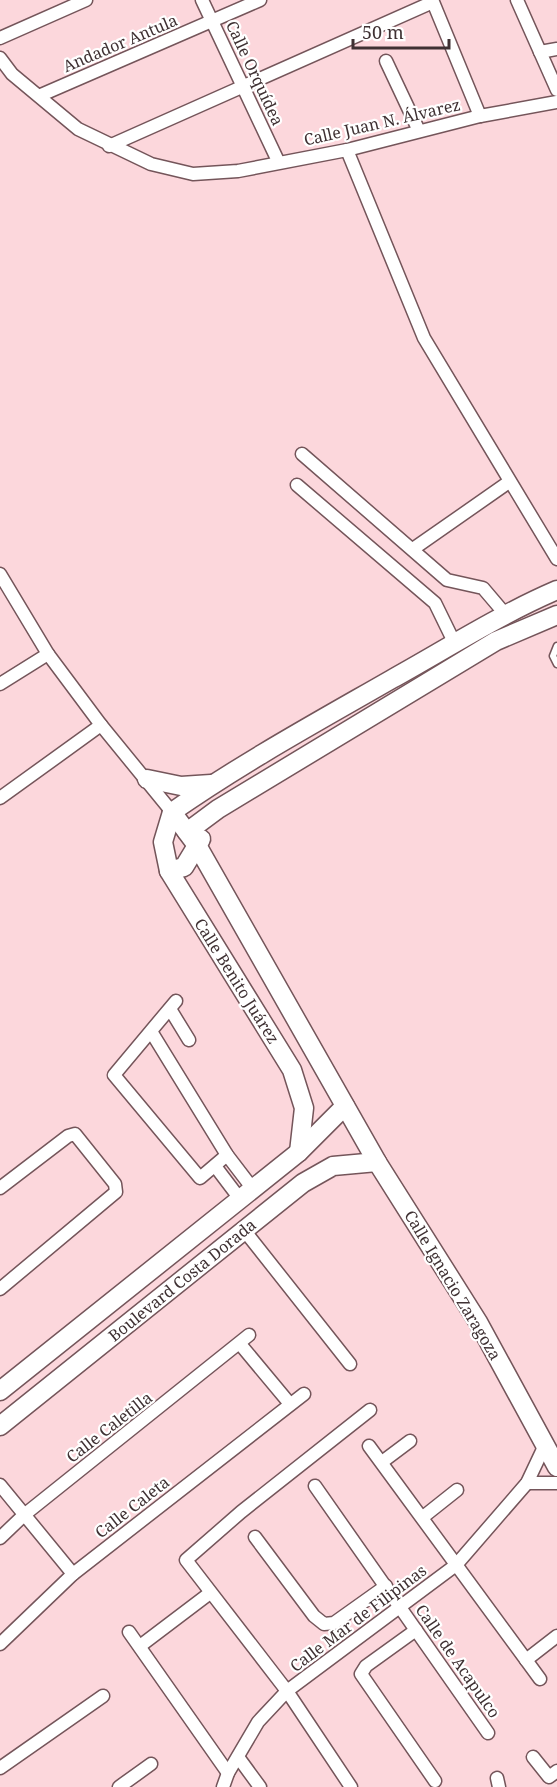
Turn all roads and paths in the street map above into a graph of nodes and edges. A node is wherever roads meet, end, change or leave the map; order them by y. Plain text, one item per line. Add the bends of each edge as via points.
1 (86, 0) edge
2 (202, 0) edge
3 (260, 0) edge
4 (517, 0) edge
5 (212, 21) junction
6 (0, 38) edge
7 (557, 49) edge
8 (540, 52) junction
9 (0, 58) edge
10 (386, 61) dead end
11 (12, 74) junction
12 (0, 81) edge
13 (243, 85) junction
14 (557, 90) edge
15 (40, 95) junction
16 (557, 102) edge
17 (480, 116) junction
18 (419, 131) junction
19 (109, 146) junction
20 (347, 150) junction
21 (278, 161) junction
22 (302, 454) dead end
23 (509, 482) junction
24 (297, 485) dead end
25 (413, 549) junction
26 (557, 559) edge
27 (0, 573) edge
28 (557, 590) edge
29 (506, 615) junction
30 (557, 615) edge
31 (459, 641) junction
32 (557, 646) edge
33 (48, 654) junction
34 (557, 664) edge
35 (417, 665) junction
36 (0, 684) edge
37 (425, 684) junction
38 (101, 725) junction
39 (147, 779) junction
40 (211, 784) junction
41 (0, 798) edge
42 (172, 812) junction
43 (193, 840) junction
44 (169, 871) junction
45 (152, 1033) junction
46 (189, 1041) dead end
47 (345, 1106) junction
48 (299, 1152) junction
49 (227, 1155) junction
50 (377, 1162) junction
51 (214, 1166) junction
52 (0, 1188) edge
53 (240, 1199) junction
54 (244, 1230) junction
55 (214, 1254) junction
56 (0, 1289) edge
57 (350, 1364) dead end
58 (0, 1391) edge
59 (304, 1394) dead end
60 (290, 1404) junction
61 (370, 1410) dead end
62 (0, 1426) edge
63 (410, 1441) dead end
64 (369, 1446) dead end
65 (544, 1447) junction
66 (382, 1462) junction
67 (557, 1467) edge
68 (527, 1483) junction
69 (557, 1483) edge
70 (0, 1485) edge
71 (315, 1486) dead end
72 (457, 1490) dead end
73 (24, 1515) junction
74 (423, 1517) junction
75 (255, 1537) dead end
76 (0, 1538) edge
77 (456, 1565) junction
78 (73, 1574) junction
79 (386, 1586) junction
80 (210, 1593) junction
81 (401, 1607) junction
82 (416, 1630) junction
83 (129, 1632) dead end
84 (557, 1636) edge
85 (0, 1644) edge
86 (140, 1646) junction
87 (526, 1660) junction
88 (540, 1679) dead end
89 (287, 1691) junction
90 (103, 1696) dead end
91 (488, 1733) dead end
92 (238, 1757) junction
93 (533, 1757) dead end
94 (151, 1764) dead end
95 (0, 1768) edge
96 (228, 1773) junction
97 (553, 1774) edge
98 (435, 1781) dead end
99 (119, 1787) edge
100 (223, 1787) edge
101 (260, 1787) edge
102 (351, 1787) edge

1 - 6 street
2 - 5 street, Calle Orquídea
3 - 5 street, Andador Antula
4 - 8 street
5 - 13 street, Calle Orquídea
5 - 15 street, Andador Antula
7 - 8 street
8 - 14 street
9 - 11 street, Calle Juan N. Álvarez
10 - 18 street
11 - 12 street
11 - 15 street, Calle Juan N. Álvarez
13 - 17 street via 433,2
13 - 19 street
13 - 21 street, Calle Orquídea
15 - 19 street, Calle Juan N. Álvarez via 78,129
16 - 17 street, Calle Juan N. Álvarez
17 - 18 street, Calle Juan N. Álvarez
18 - 20 street, Calle Juan N. Álvarez
19 - 21 street, Calle Juan N. Álvarez via 151,164 193,174 238,171
20 - 21 street, Calle Juan N. Álvarez
20 - 23 street via 424,338
22 - 25 street
23 - 25 street
23 - 26 street
24 - 31 street via 435,603
25 - 29 street via 447,580 483,588
27 - 33 street, Calle Benito Juárez
28 - 29 main road
29 - 31 main road
30 - 37 main road via 496,641
31 - 35 main road
32 - 34 lane via 553,656
33 - 36 street
33 - 38 street, Calle Benito Juárez
35 - 37 main road
35 - 40 main road
37 - 43 main road via 219,809
38 - 39 street, Calle Benito Juárez
38 - 41 street
39 - 40 main road via 181,786
39 - 42 street, Calle Benito Juárez
40 - 42 main road
42 - 43 main road, Calle Benito Juárez
42 - 44 main road, Calle Benito Juárez via 164,842
43 - 44 main road via 184,867
43 - 47 main road, Calle Benito Juárez
44 - 48 main road, Calle Benito Juárez via 292,1070 304,1108
45 - 46 street via 173,1005
45 - 49 street
45 - 51 street via 114,1075 200,1178
47 - 48 main road, Boulevard Costa Dorada
47 - 50 main road, Calle Ignacio Zaragoza
48 - 53 main road, Boulevard Costa Dorada
49 - 51 street
49 - 53 street
50 - 54 main road, Boulevard Costa Dorada via 333,1166 303,1183
50 - 65 main road, Calle Ignacio Zaragoza via 478,1322
51 - 53 street
52 - 56 street via 75,1134 115,1184 116,1192
53 - 55 main road via 206,1239
53 - 58 main road, Boulevard Costa Dorada
54 - 55 main road, Boulevard Costa Dorada
54 - 57 street
55 - 62 main road, Boulevard Costa Dorada
59 - 60 street, Calle Caleta
60 - 73 street, Calle Caletilla via 244,1340
60 - 78 street, Calle Caleta
61 - 80 street via 186,1560
63 - 66 street
64 - 66 street
65 - 67 main road, Calle Ignacio Zaragoza
65 - 68 street, Calle Mar de Filipinas
66 - 74 street
68 - 69 street
68 - 77 street, Calle Mar de Filipinas
70 - 73 street
71 - 79 street, Calle de Acapulco
72 - 74 street
73 - 76 street, Calle Caletilla
73 - 78 street
74 - 77 street
75 - 79 street via 324,1624 334,1623
77 - 81 street, Calle Mar de Filipinas
77 - 87 street
78 - 85 street, Calle Caleta
79 - 81 street, Calle de Acapulco
80 - 86 street
80 - 89 street
81 - 82 street, Calle de Acapulco
81 - 89 street, Calle Mar de Filipinas
82 - 91 street, Calle de Acapulco
82 - 98 street via 366,1666 361,1674
83 - 86 street
84 - 87 street
86 - 96 street
87 - 88 street
89 - 92 street, Calle Mar de Filipinas via 258,1722
89 - 102 street
90 - 95 street
92 - 96 street, Calle Mar de Filipinas
92 - 101 street
93 - 97 street
94 - 99 street
96 - 100 street, Calle Mar de Filipinas

